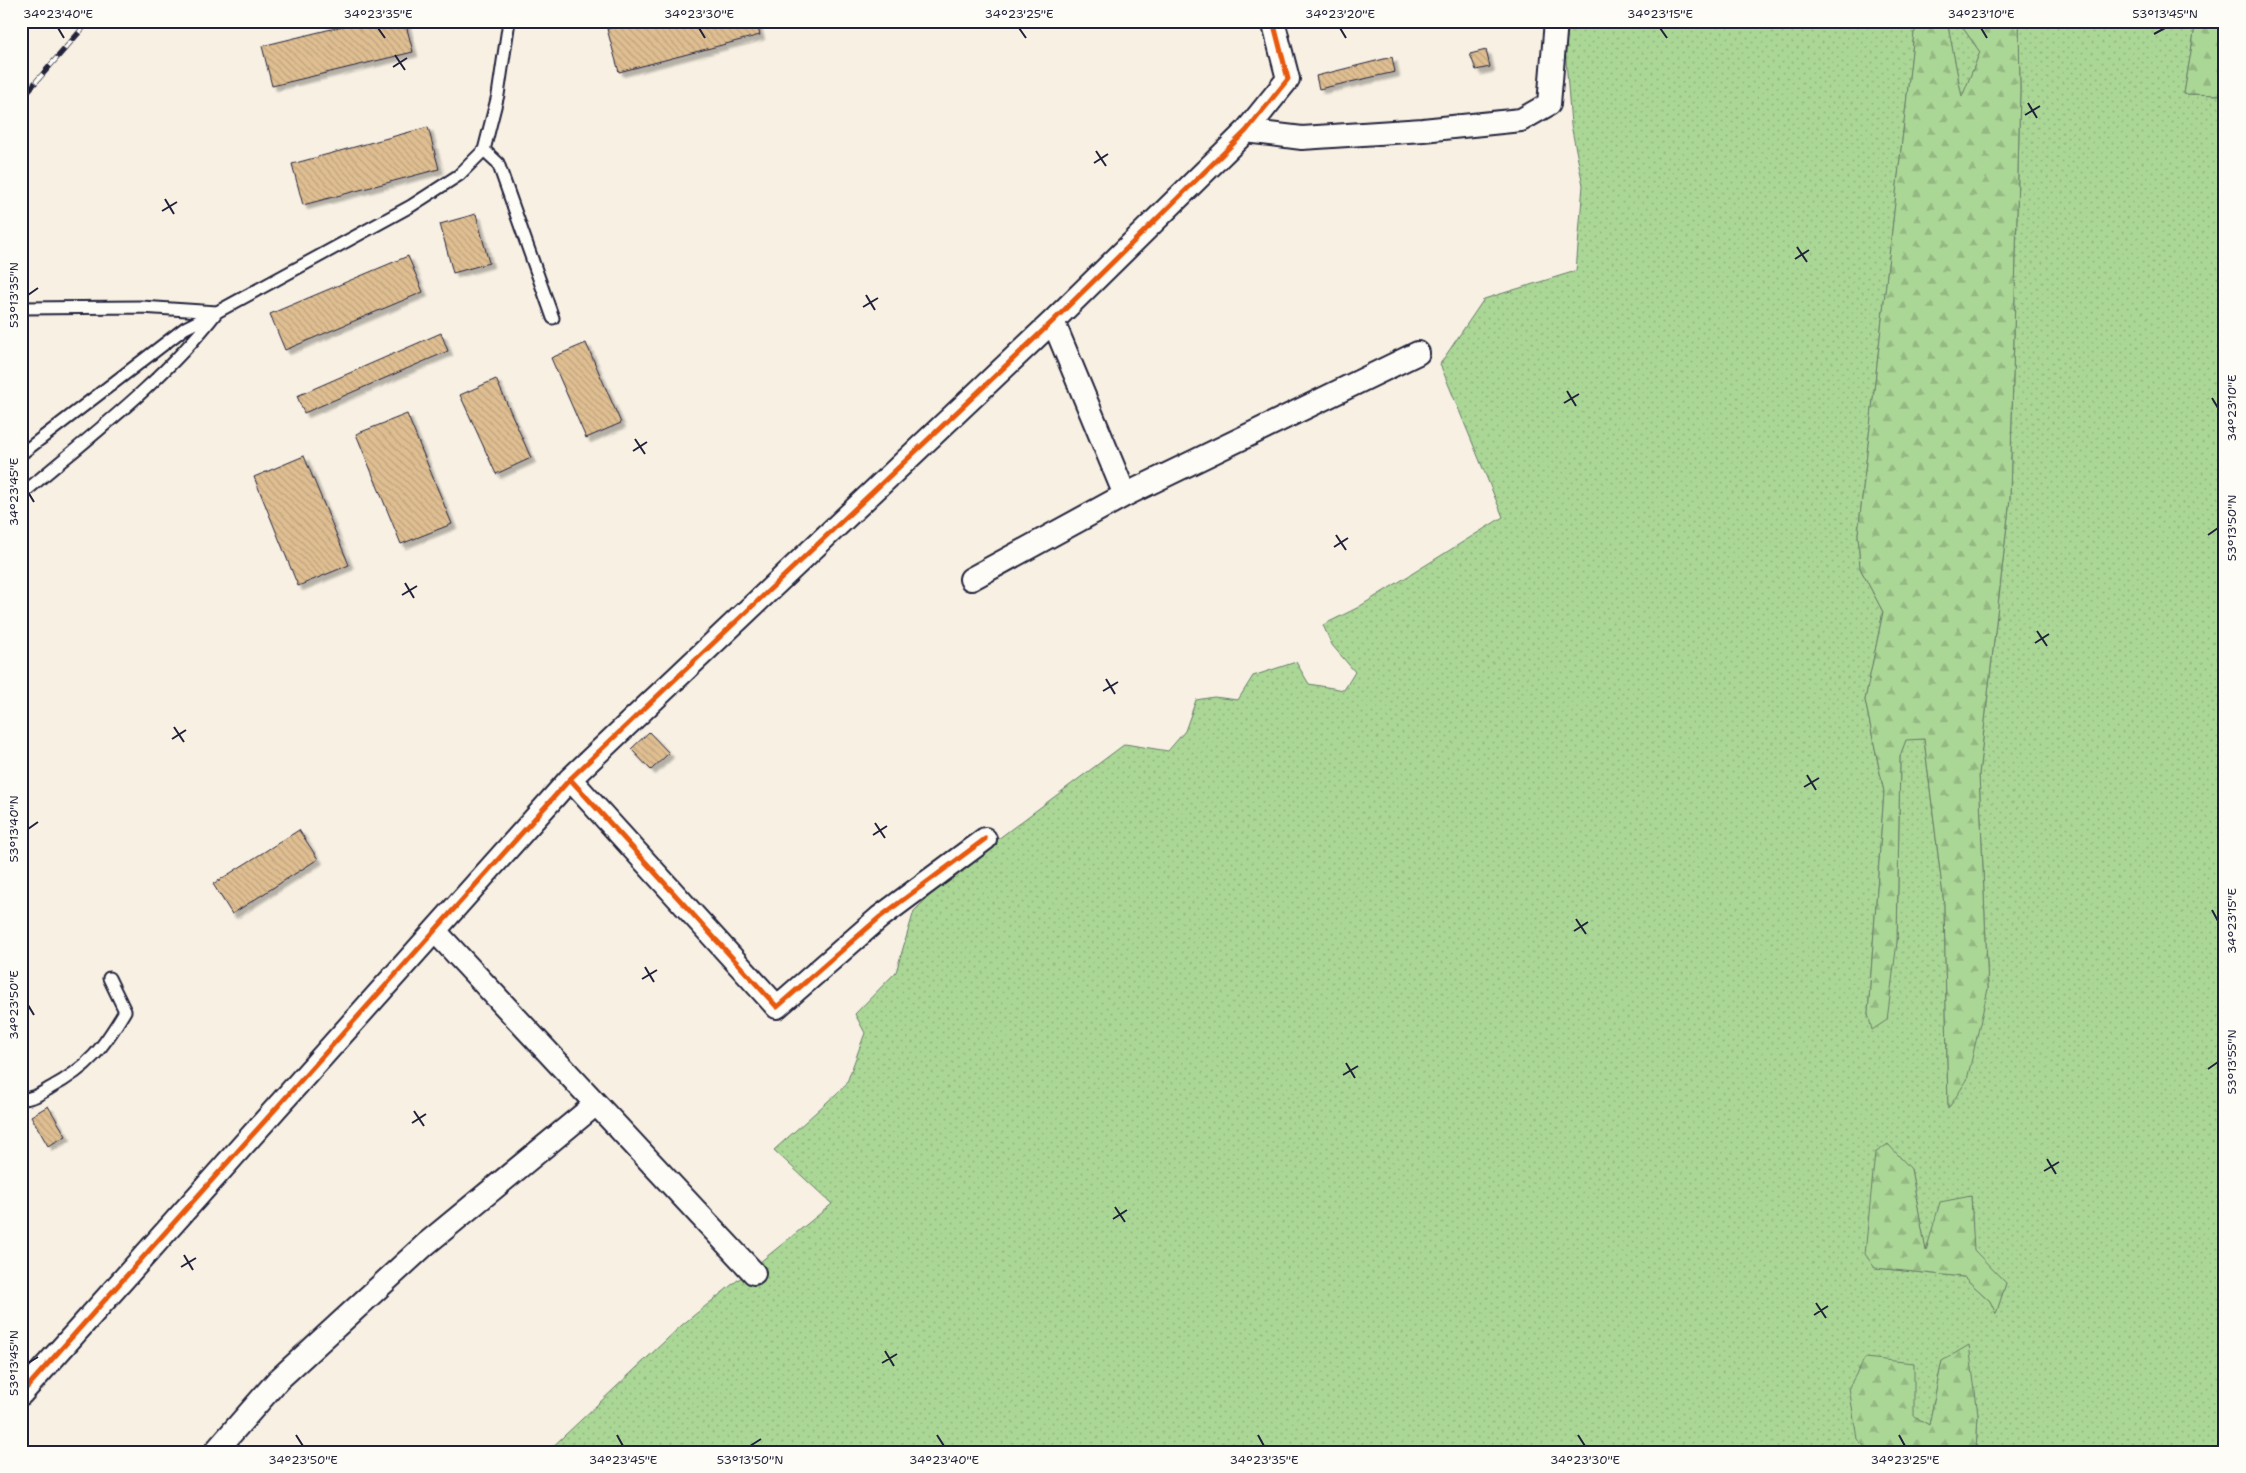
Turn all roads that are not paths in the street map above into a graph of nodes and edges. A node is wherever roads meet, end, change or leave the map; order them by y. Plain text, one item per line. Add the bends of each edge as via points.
1 (508, 21) edge
2 (1273, 21) edge
3 (1556, 21) edge
4 (1246, 130) junction
5 (484, 150) junction
6 (21, 308) edge
7 (217, 312) junction
8 (553, 318) dead end
9 (1053, 320) junction
10 (1418, 353) dead end
11 (21, 454) edge
12 (21, 495) edge
13 (1125, 495) junction
14 (971, 580) dead end
15 (570, 779) junction
16 (985, 839) dead end
17 (435, 931) junction
18 (109, 978) dead end
19 (21, 1099) edge
20 (596, 1104) junction
21 (754, 1273) dead end
22 (21, 1394) edge
23 (215, 1452) edge

1 - 5 lane via 498,95
2 - 4 street via 1288,78
3 - 4 street via 1549,104 1521,120 1302,138
4 - 9 street
5 - 7 lane via 459,175 411,206
5 - 8 lane via 498,164
6 - 7 lane via 141,307
7 - 11 lane via 185,328
7 - 12 lane via 203,331 140,392
9 - 13 street
9 - 15 street
10 - 13 street
13 - 14 street
15 - 16 street via 778,1006 880,917
15 - 17 street
17 - 20 street
17 - 22 street
18 - 19 lane via 125,1010 105,1044 75,1075 31,1099
20 - 21 street
20 - 23 street via 426,1244 278,1380

